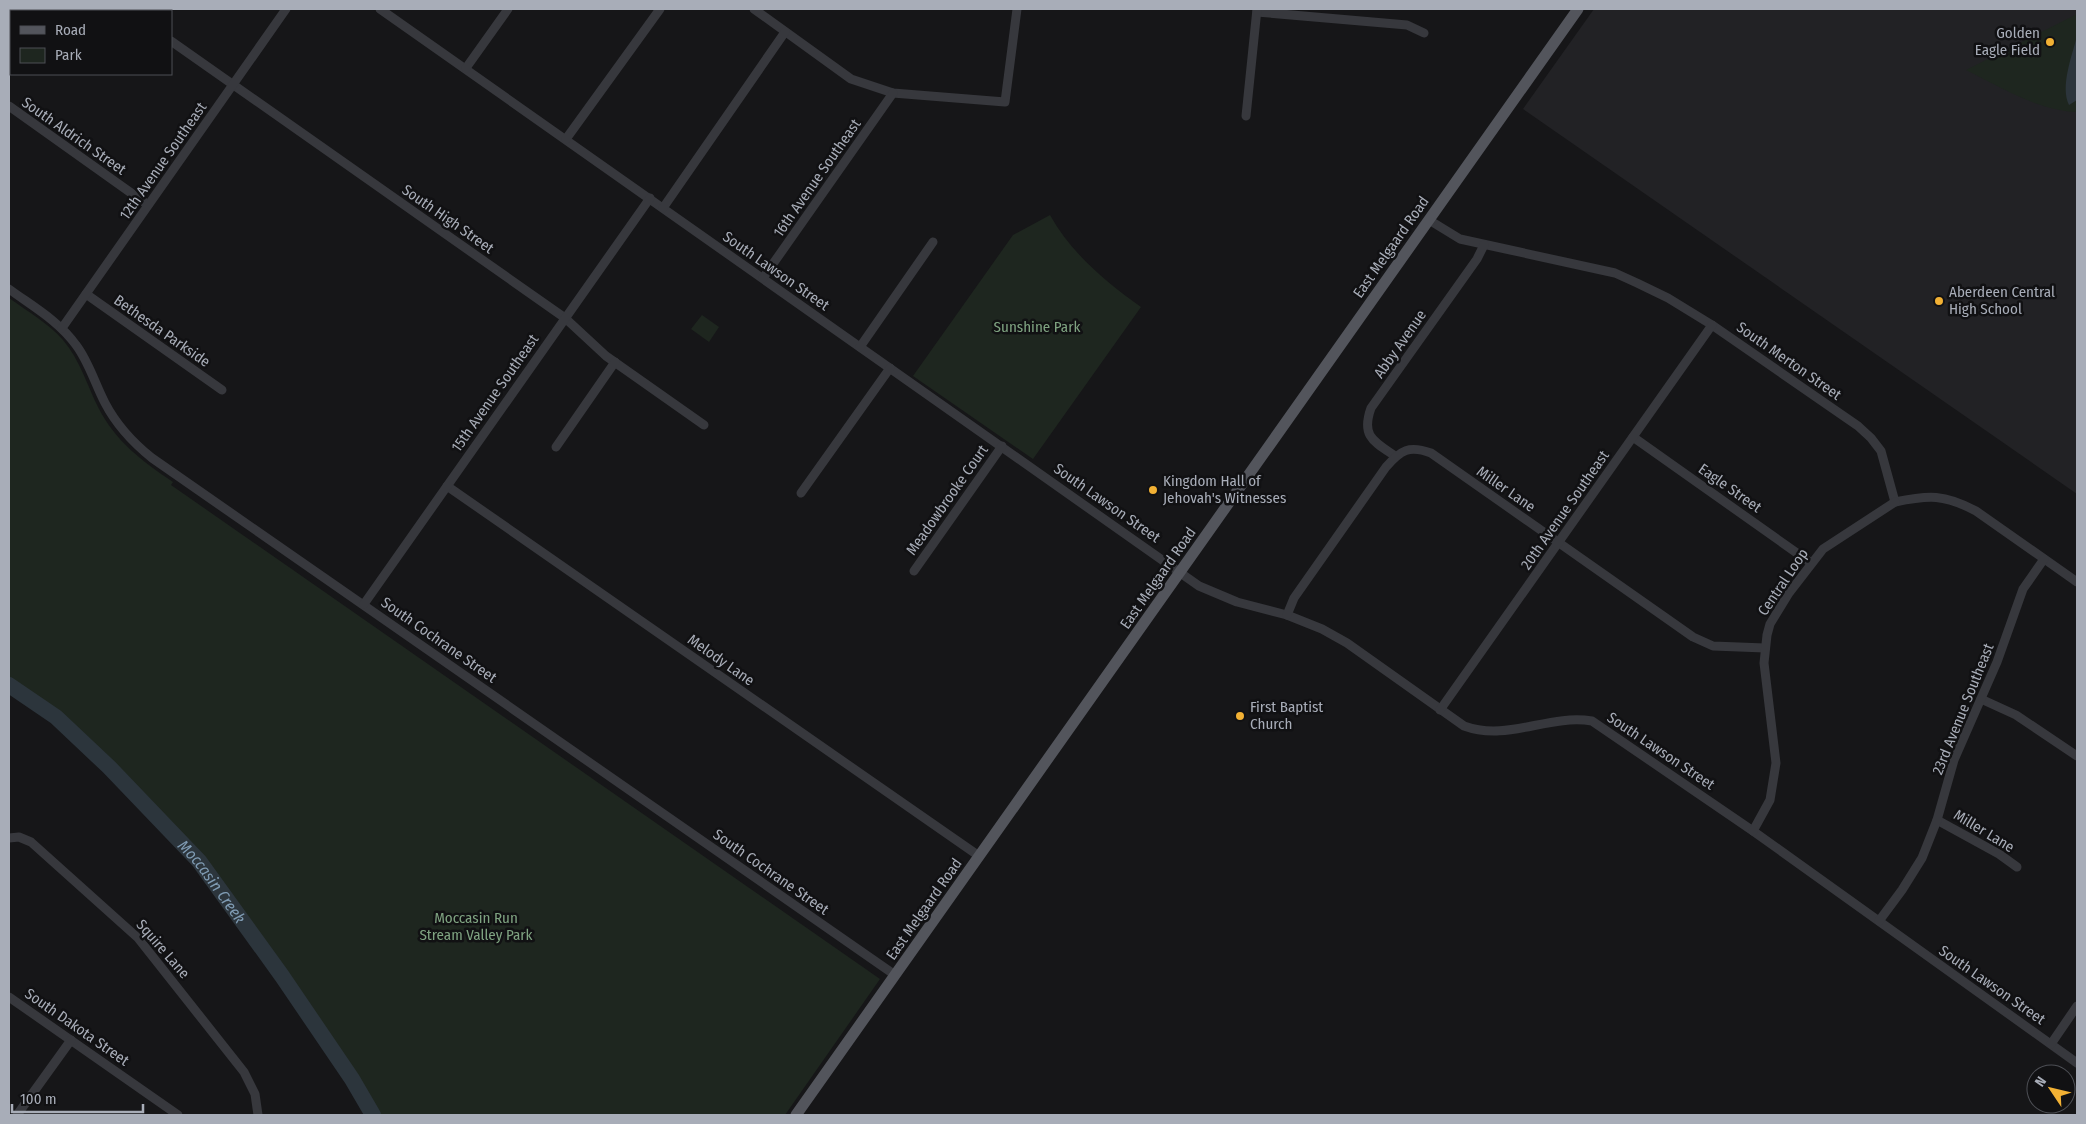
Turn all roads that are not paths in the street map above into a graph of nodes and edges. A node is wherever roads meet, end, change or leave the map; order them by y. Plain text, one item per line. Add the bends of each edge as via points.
1 (286, 9) edge
2 (380, 9) edge
3 (508, 9) edge
4 (660, 9) edge
5 (754, 9) edge
6 (1017, 9) edge
7 (1578, 9) edge
8 (1257, 10) edge
9 (785, 32) junction
10 (1424, 33) dead end
11 (172, 42) edge
12 (466, 68) junction
13 (233, 84) junction
14 (894, 94) junction
15 (9, 106) edge
16 (1246, 116) dead end
17 (566, 139) junction
18 (650, 198) junction
19 (148, 205) junction
20 (663, 208) junction
21 (1429, 220) junction
22 (933, 242) dead end
23 (1484, 245) junction
24 (763, 278) junction
25 (9, 289) edge
26 (86, 294) junction
27 (565, 318) junction
28 (1712, 325) junction
29 (62, 328) junction
30 (860, 347) junction
31 (615, 362) junction
32 (890, 368) junction
33 (222, 390) dead end
34 (704, 425) dead end
35 (1633, 436) junction
36 (1002, 446) junction
37 (556, 447) dead end
38 (1395, 456) junction
39 (447, 486) junction
40 (801, 493) dead end
41 (1894, 502) junction
42 (1558, 543) junction
43 (2044, 559) junction
44 (1811, 562) junction
45 (914, 570) dead end
46 (1180, 572) junction
47 (2077, 582) edge
48 (364, 604) junction
49 (1287, 615) junction
50 (1765, 648) junction
51 (1981, 699) junction
52 (1440, 710) junction
53 (2077, 756) edge
54 (1937, 820) junction
55 (1752, 831) junction
56 (9, 838) edge
57 (979, 856) junction
58 (2017, 867) dead end
59 (1879, 921) junction
60 (895, 975) junction
61 (9, 997) edge
62 (2077, 1006) edge
63 (71, 1040) junction
64 (2051, 1044) junction
65 (2077, 1062) edge
66 (17, 1115) edge
67 (178, 1115) edge
68 (258, 1115) edge
69 (796, 1115) edge

1 - 13 street, 12th Avenue Southeast
2 - 12 street, South Lawson Street
3 - 12 street
4 - 17 street
5 - 9 street
6 - 14 street via 1005,102
7 - 21 main road, East Melgaard Road
8 - 10 street via 1407,25
8 - 16 street
9 - 14 street via 851,78
9 - 20 street
11 - 13 street, South High Street
12 - 17 street, South Lawson Street
13 - 19 street, 12th Avenue Southeast
13 - 27 street, South High Street
14 - 24 street, 16th Avenue Southeast
15 - 19 street, South Aldrich Street
17 - 18 street, South Lawson Street
18 - 20 street, South Lawson Street
18 - 27 street, 15th Avenue Southeast
19 - 26 street, 12th Avenue Southeast
20 - 24 street, South Lawson Street
21 - 23 street, South Merton Street via 1460,239
21 - 46 main road, East Melgaard Road
22 - 30 street
23 - 28 street, South Merton Street via 1615,273 1668,298
23 - 38 street, Abby Avenue via 1371,408 1367,432
24 - 30 street, South Lawson Street
25 - 29 street, South Cochrane Street
26 - 29 street, 12th Avenue Southeast
26 - 33 street, Bethesda Parkside
27 - 31 street, South High Street
27 - 39 street, 15th Avenue Southeast
28 - 35 street, 20th Avenue Southeast
28 - 41 street, South Merton Street via 1871,438 1881,451
29 - 48 street, South Cochrane Street via 82,352 104,403 133,443
30 - 32 street, South Lawson Street
31 - 34 street, South High Street
31 - 37 street
32 - 36 street, South Lawson Street
32 - 40 street
35 - 42 street, 20th Avenue Southeast
35 - 44 street, Eagle Street
36 - 45 street, Meadowbrooke Court
36 - 46 street, South Lawson Street
38 - 42 street, Miller Lane via 1409,449 1431,453
38 - 49 street via 1294,598
39 - 48 street, 15th Avenue Southeast
39 - 57 street, Melody Lane
41 - 43 street via 1930,496 1958,502
41 - 44 street, Central Loop via 1843,534
42 - 50 street, Miller Lane via 1705,643
42 - 52 street, 20th Avenue Southeast
43 - 47 street
43 - 51 street, 23rd Avenue Southeast via 2023,589
44 - 50 street, Central Loop via 1770,624
46 - 49 street, South Lawson Street via 1215,594
46 - 57 main road, East Melgaard Road
48 - 60 street, South Cochrane Street
49 - 52 street, South Lawson Street via 1306,620 1347,643
50 - 55 street, Central Loop via 1764,672 1776,763 1770,800
51 - 53 street via 2016,715
51 - 54 street, 23rd Avenue Southeast via 1954,760
52 - 55 street, South Lawson Street via 1464,726 1485,732 1505,732 1570,719 1592,721
54 - 58 street, Miller Lane
54 - 59 street, 23rd Avenue Southeast via 1922,858
55 - 59 street, South Lawson Street
56 - 68 street, Squire Lane via 19,837 31,842 138,938 244,1072 255,1094
57 - 60 main road, East Melgaard Road
59 - 64 street, South Lawson Street
60 - 69 main road, East Melgaard Road
61 - 63 street, South Dakota Street
62 - 64 street
63 - 66 street
63 - 67 street, South Dakota Street
64 - 65 street, South Lawson Street

